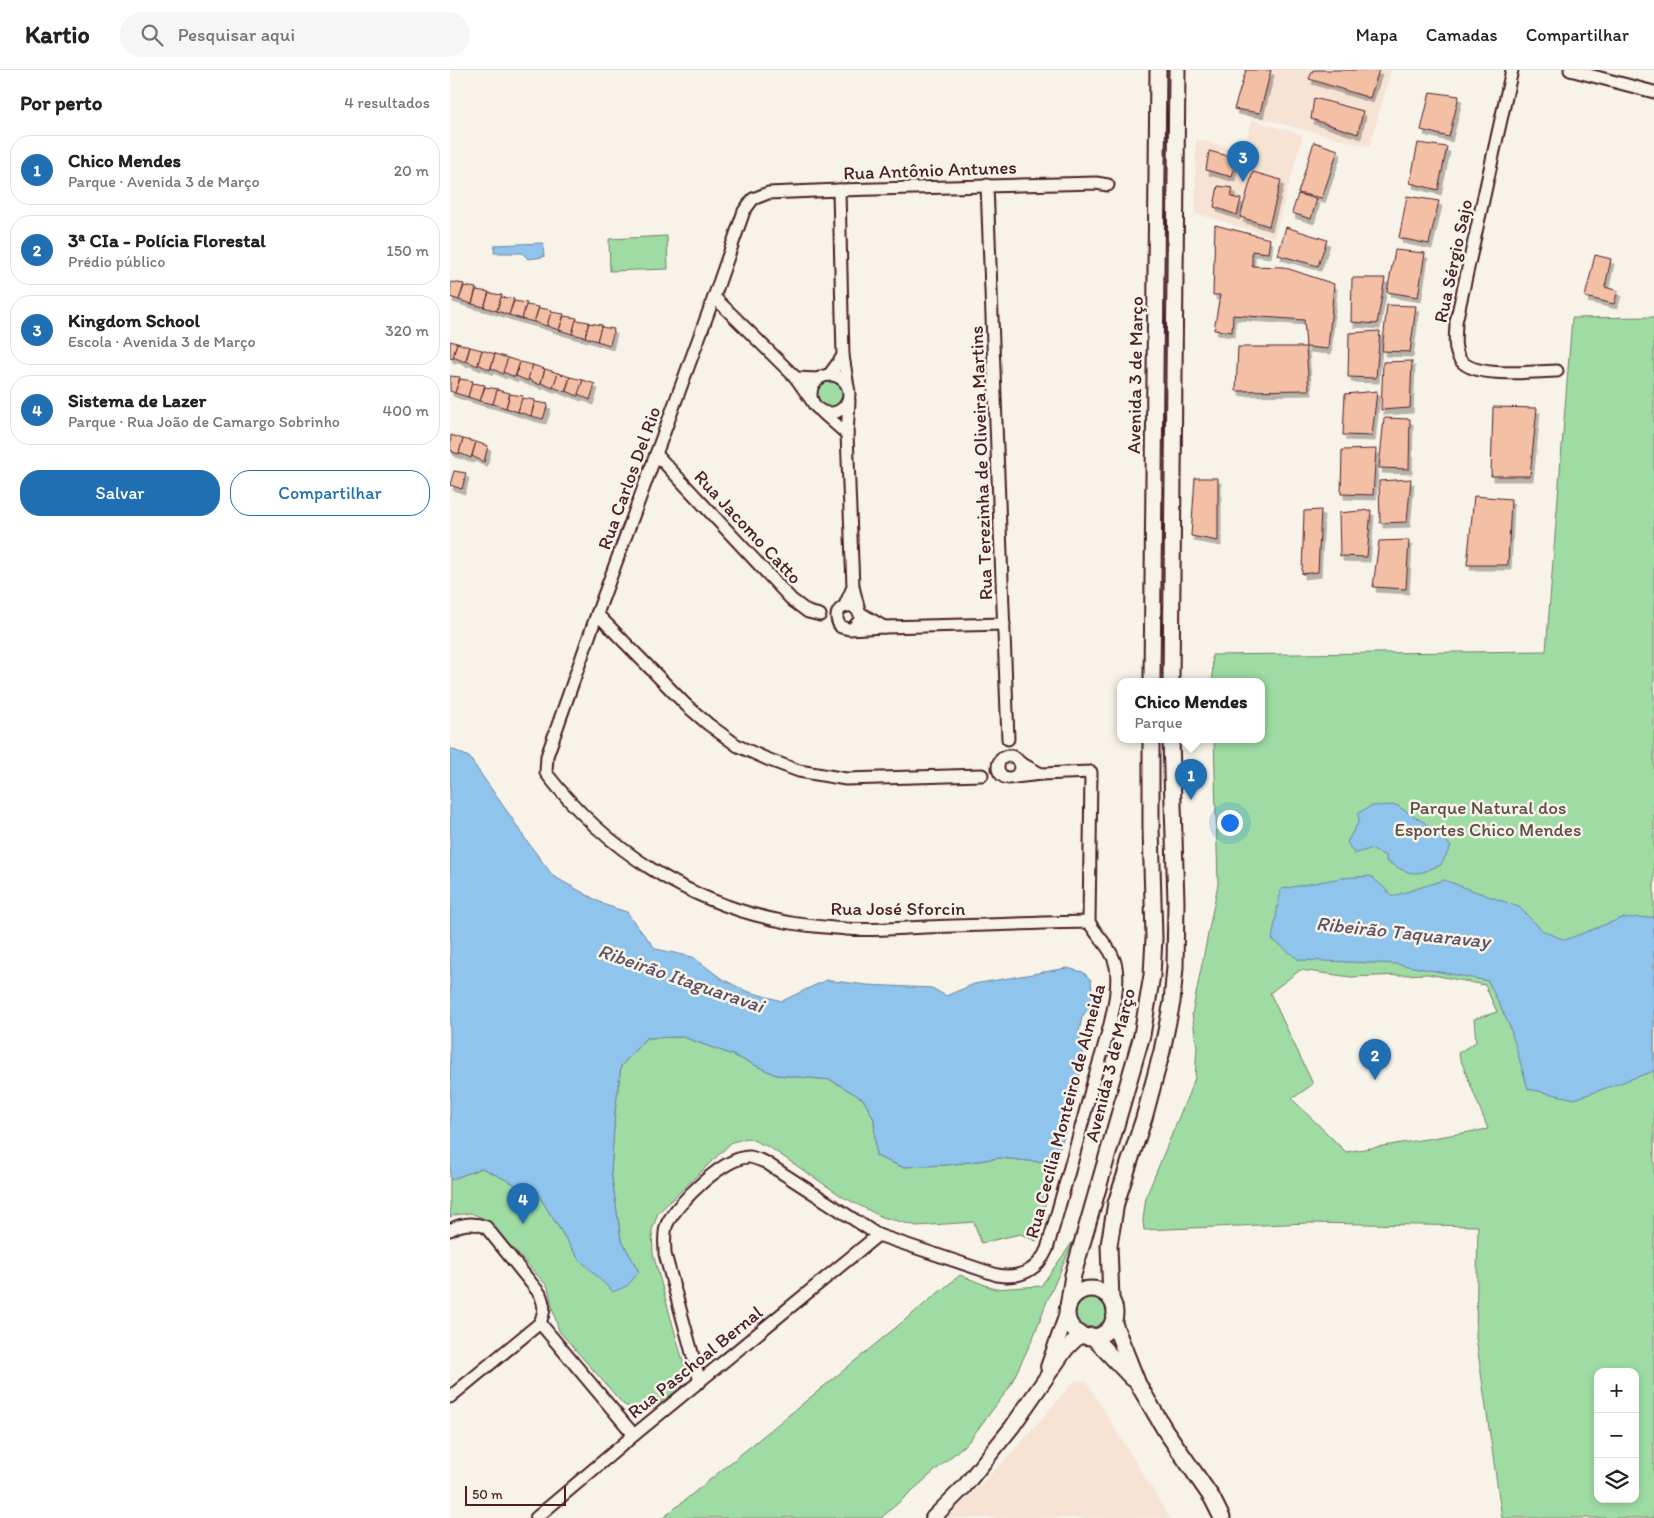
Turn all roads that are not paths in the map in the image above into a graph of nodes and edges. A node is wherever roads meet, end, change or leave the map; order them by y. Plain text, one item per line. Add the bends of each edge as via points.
1 (1158, 70) edge
2 (1177, 70) edge
3 (1512, 70) edge
4 (1570, 70) edge
5 (1654, 92) edge
6 (988, 185) junction
7 (1108, 185) dead end
8 (839, 190) junction
9 (753, 199) joint
10 (714, 298) junction
11 (843, 356) junction
12 (1557, 371) dead end
13 (824, 377) junction
14 (796, 378) junction
15 (849, 394) junction
16 (812, 402) junction
17 (820, 411) junction
18 (847, 434) junction
19 (656, 454) junction
20 (853, 587) junction
21 (843, 606) junction
22 (860, 612) junction
23 (597, 614) junction
24 (820, 615) junction
25 (1004, 624) junction
26 (884, 626) junction
27 (841, 627) junction
28 (853, 628) junction
29 (1152, 678) edge
30 (1171, 678) edge
31 (1008, 739) junction
32 (1151, 743) edge
33 (1172, 743) edge
34 (1000, 761) junction
35 (1018, 761) junction
36 (546, 773) joint
37 (1041, 774) junction
38 (982, 775) junction
39 (1009, 777) junction
40 (1089, 922) junction
41 (450, 1230) edge
42 (878, 1235) junction
43 (1111, 1299) junction
44 (1067, 1310) junction
45 (1113, 1322) junction
46 (540, 1323) junction
47 (1087, 1335) junction
48 (700, 1382) junction
49 (1138, 1384) junction
50 (1036, 1393) junction
51 (450, 1397) edge
52 (634, 1435) junction
53 (536, 1518) edge
54 (932, 1518) edge
55 (1222, 1518) edge

1 - 29 main road, Avenida 3 de Março
2 - 30 main road, Avenida 3 de Março
3 - 12 street, Rua Sérgio Sajo via 1456,322 1455,343 1459,358 1471,368 1490,373
4 - 5 street
6 - 7 street, Rua Antônio Antunes
6 - 8 street, Rua Antônio Antunes
6 - 25 street, Rua Terezinha de Oliveira Martins
8 - 9 street, Rua Antônio Antunes via 768,193
8 - 11 street
9 - 10 street, Rua Carlos Del Rio via 744,211
10 - 14 street
10 - 19 street, Rua Carlos Del Rio
11 - 13 street
11 - 15 street
13 - 14 street
13 - 15 street via 834,376 843,380
13 - 16 street via 812,390
14 - 16 street
15 - 17 street via 838,412
15 - 18 street
16 - 17 street
17 - 18 street
18 - 20 street
19 - 23 street, Rua Carlos Del Rio
19 - 24 street, Rua Jacomo Catto via 792,600 808,612
20 - 21 street
20 - 22 street
21 - 22 street via 853,606
21 - 24 street
21 - 27 street via 837,615
22 - 26 street
22 - 28 street via 860,620
23 - 36 street, Rua Carlos Del Rio via 547,756
23 - 38 street via 708,724 738,746 767,760 799,771 846,779
24 - 27 street, Rua Jacomo Catto
25 - 26 street
25 - 31 street, Rua Terezinha de Oliveira Martins
26 - 28 street
27 - 28 street
31 - 34 street, Rua Terezinha de Oliveira Martins
31 - 35 street, Rua Terezinha de Oliveira Martins
32 - 44 main road, Avenida 3 de Março via 1152,975 1142,1035 1073,1275
33 - 43 main road via 1176,902 1172,1002 1144,1118 1114,1210 1109,1245
34 - 35 street via 1010,756
34 - 38 street
34 - 39 street via 997,769 1000,775
35 - 37 street
35 - 39 street via 1020,770
36 - 40 street, Rua José Sforcin via 592,825 622,850 690,890 750,914 786,922 849,929
37 - 39 street
37 - 40 street via 1091,772
38 - 39 street
40 - 42 street, Rua Cecília Monteiro de Almeida via 1114,959 1116,994 1104,1047 1043,1257 1028,1271 1005,1276
41 - 46 street via 476,1223 486,1227 540,1294 545,1311
42 - 48 street, Rua Paschoal Bernal
42 - 48 street, Rua Cecília Monteiro de Almeida via 765,1162 750,1157 719,1169 676,1211 664,1237
43 - 44 main road via 1101,1291 1083,1290 1074,1296
43 - 45 main road
44 - 47 main road via 1071,1326
44 - 50 street
45 - 47 main road via 1105,1332
45 - 49 main road
46 - 51 street
46 - 52 street
47 - 49 main road
47 - 50 street via 1066,1349
48 - 52 street, Rua Paschoal Bernal
49 - 55 main road
50 - 54 street via 964,1487
52 - 53 street, Rua Paschoal Bernal

